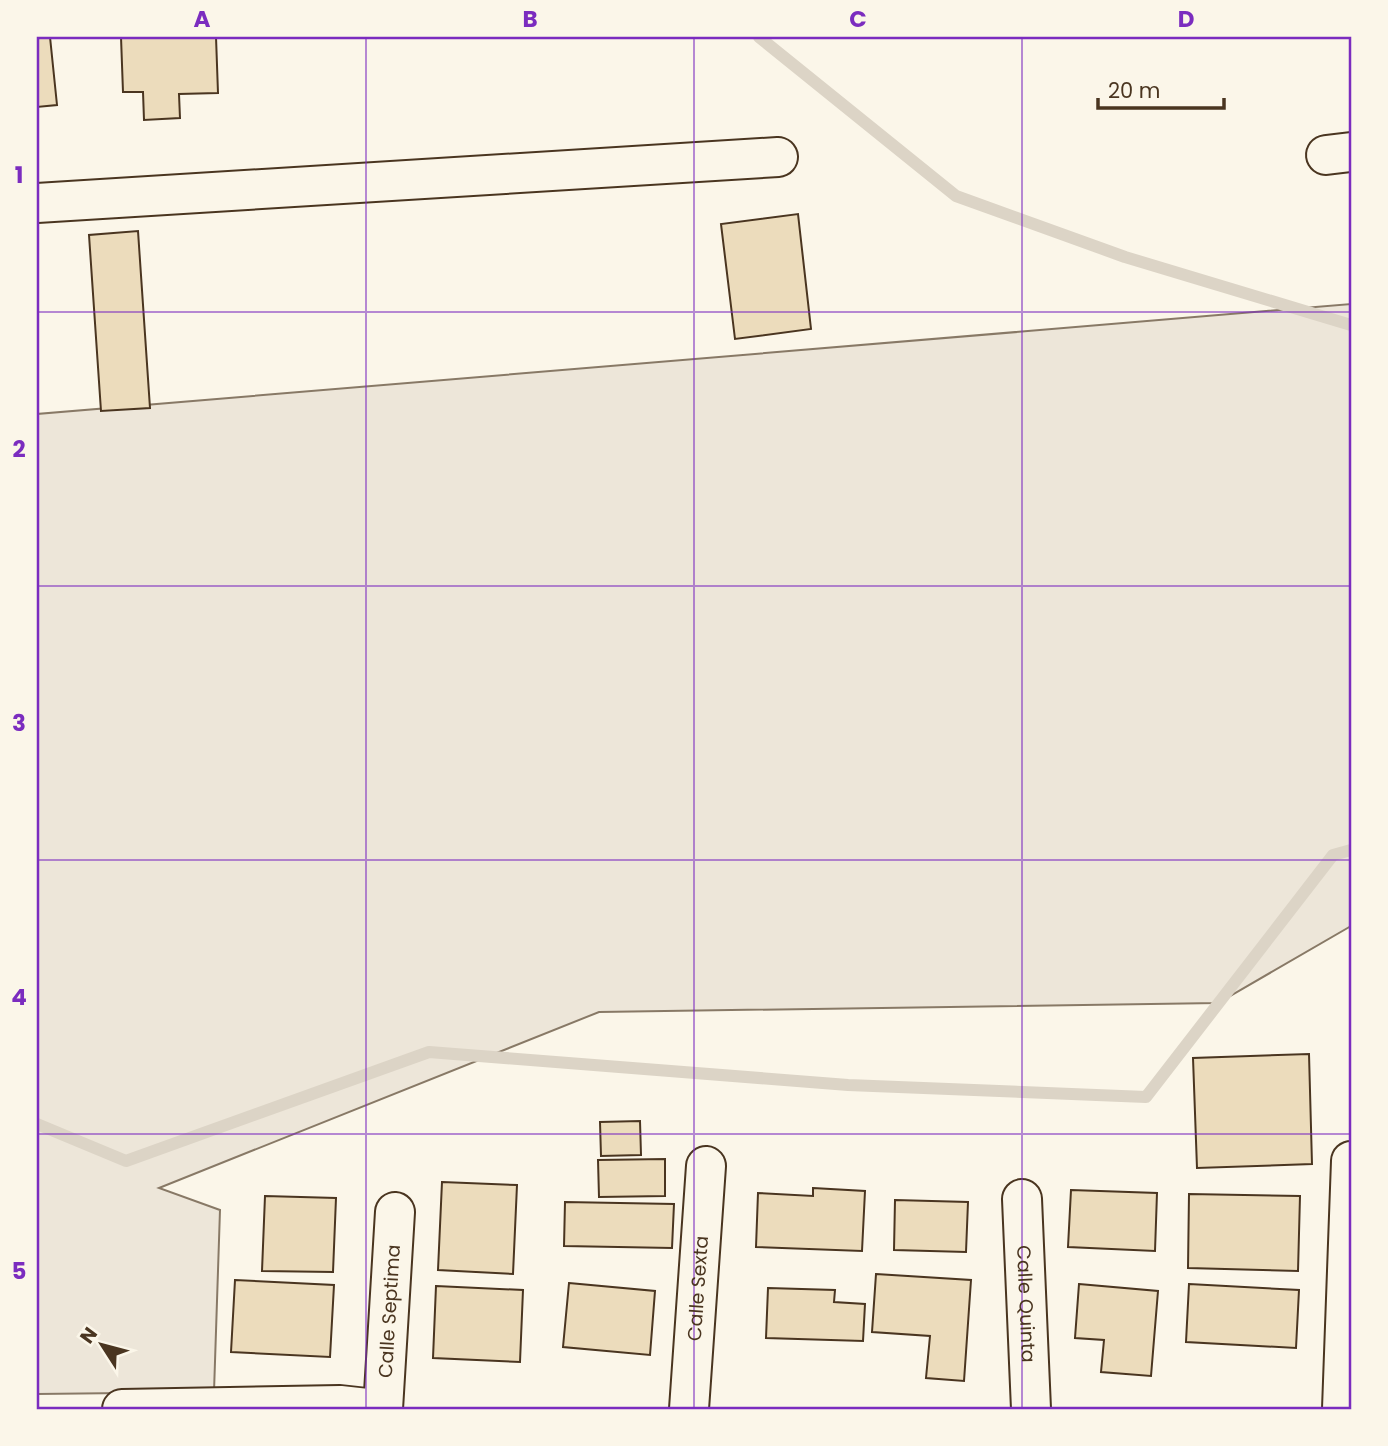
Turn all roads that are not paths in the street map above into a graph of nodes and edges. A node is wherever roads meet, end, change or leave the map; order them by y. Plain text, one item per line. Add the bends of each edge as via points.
1 (778, 157) dead end
2 (37, 203) edge
3 (1351, 1161) edge
4 (706, 1167) dead end
5 (1022, 1199) dead end
6 (395, 1212) dead end
7 (122, 1409) edge
8 (376, 1409) edge
9 (383, 1409) edge
10 (689, 1409) edge
11 (1031, 1409) edge
12 (1342, 1409) edge

1 - 2 street
3 - 12 street
4 - 10 street, Calle Sexta
5 - 11 street, Calle Quinta
6 - 9 street, Calle Septima
7 - 8 street via 341,1405

